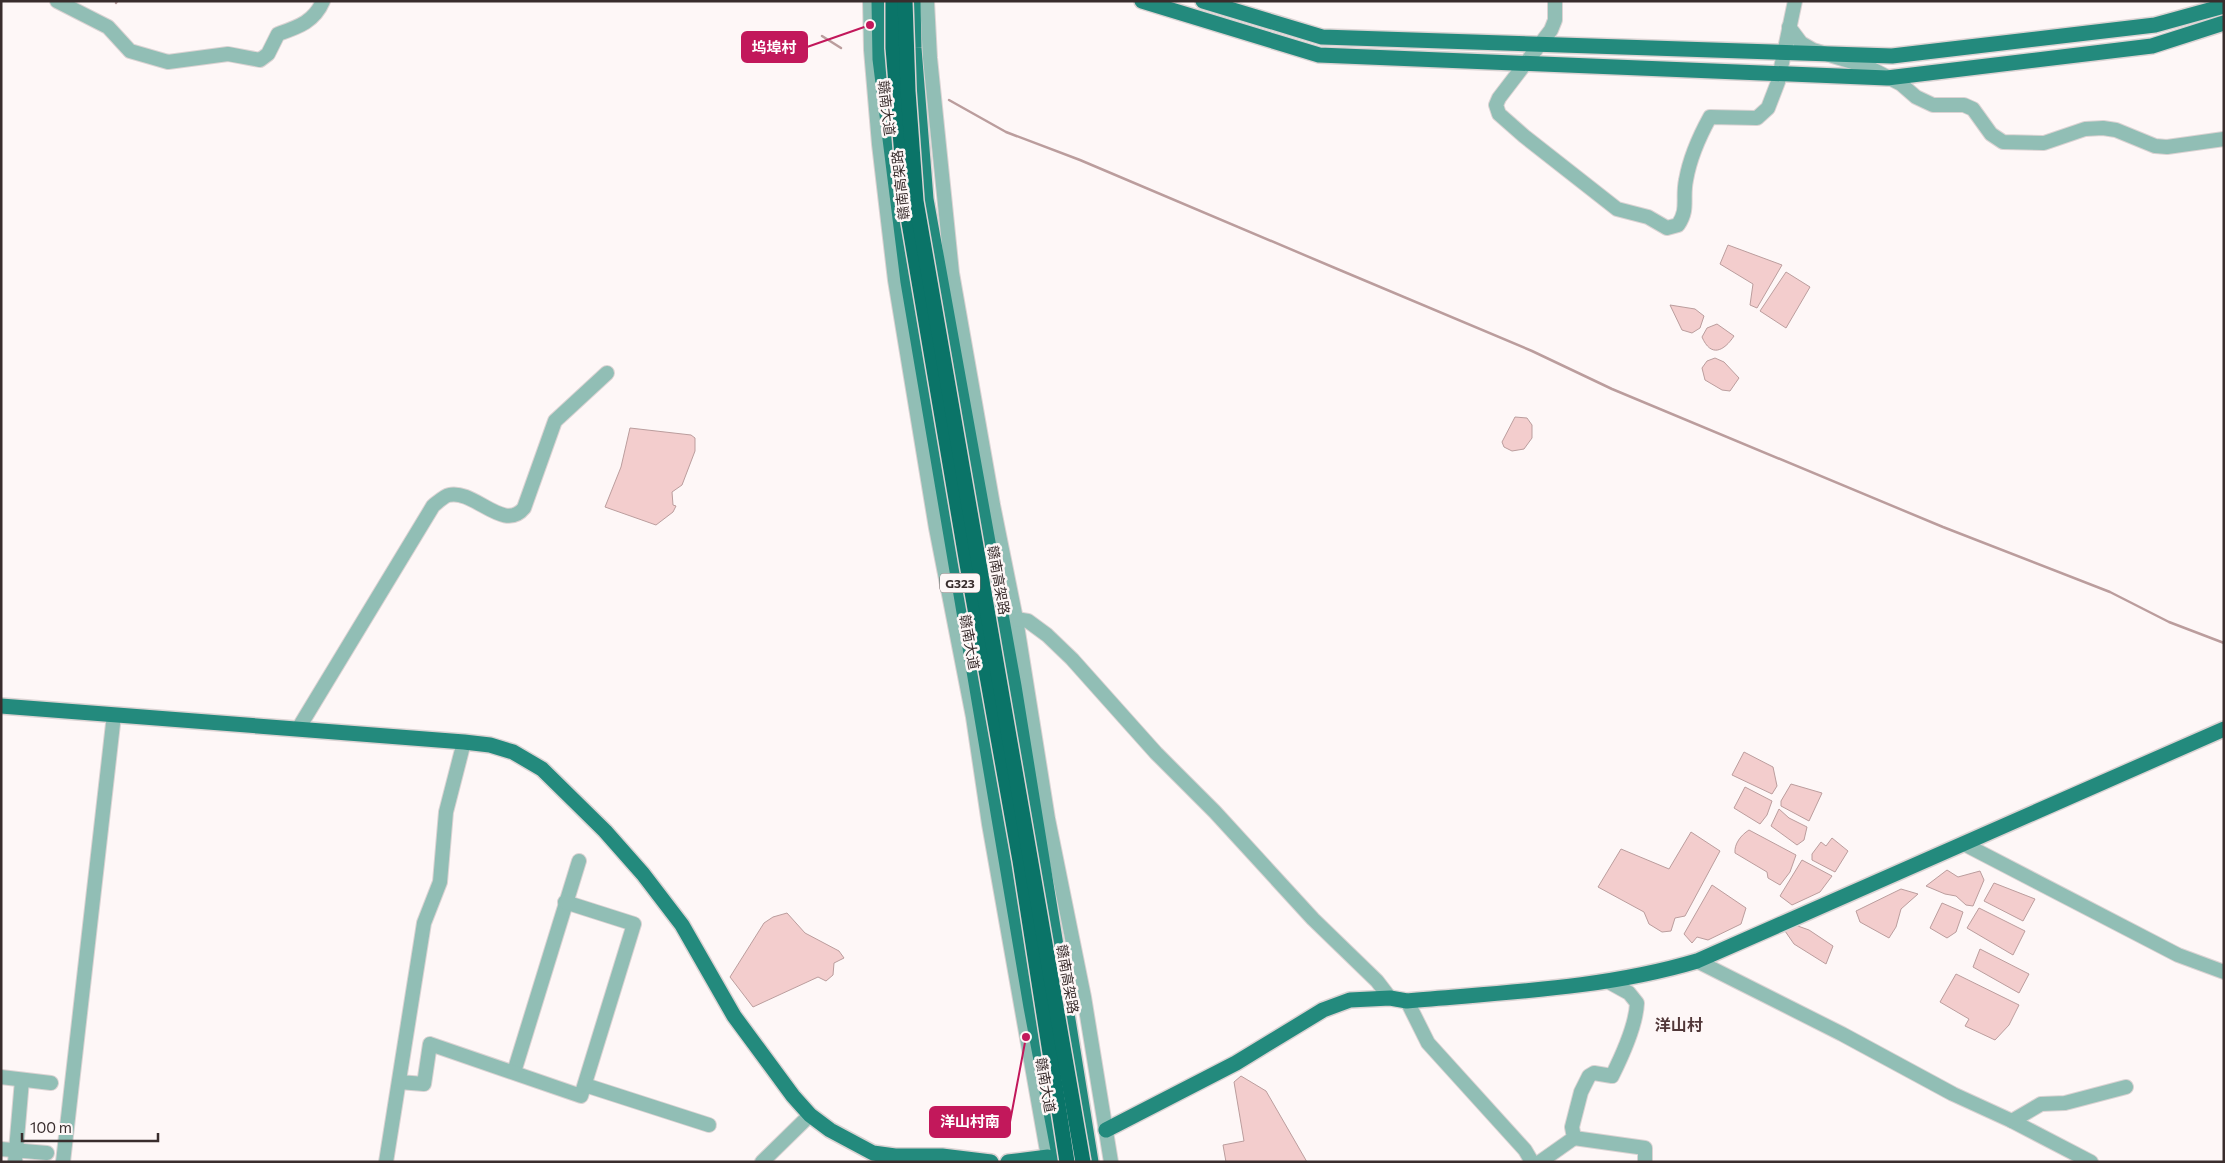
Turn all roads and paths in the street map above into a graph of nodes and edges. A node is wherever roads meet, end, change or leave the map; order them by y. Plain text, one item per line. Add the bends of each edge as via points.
1 (57, 1) edge
2 (323, 1) edge
3 (870, 1) edge
4 (879, 1) edge
5 (893, 1) edge
6 (905, 1) edge
7 (913, 1) edge
8 (927, 1) edge
9 (1142, 1) edge
10 (1203, 1) edge
11 (1555, 1) edge
12 (1796, 1) edge
13 (2224, 6) edge
14 (2224, 23) edge
15 (1789, 27) junction
16 (1542, 44) junction
17 (1783, 52) junction
18 (1824, 54) junction
19 (1526, 63) junction
20 (1780, 73) junction
21 (1887, 78) junction
22 (2224, 140) edge
23 (607, 373) dead end
24 (1016, 619) junction
25 (1014, 686) junction
26 (979, 694) junction
27 (1, 706) edge
28 (114, 715) junction
29 (298, 729) junction
30 (2224, 729) edge
31 (464, 742) junction
32 (1028, 784) junction
33 (996, 791) junction
34 (1964, 844) junction
35 (579, 861) dead end
36 (565, 902) junction
37 (1697, 961) junction
38 (2224, 972) edge
39 (1609, 982) junction
40 (1390, 998) junction
41 (1406, 1001) junction
42 (514, 1072) junction
43 (1, 1077) edge
44 (22, 1080) junction
45 (399, 1082) junction
46 (51, 1083) dead end
47 (585, 1085) junction
48 (2126, 1087) dead end
49 (810, 1115) junction
50 (2012, 1121) junction
51 (710, 1125) dead end
52 (1106, 1130) junction
53 (1574, 1138) junction
54 (1, 1150) edge
55 (47, 1154) dead end
56 (15, 1156) edge
57 (1088, 1159) edge
58 (1057, 1160) edge
59 (62, 1162) edge
60 (386, 1162) edge
61 (762, 1162) edge
62 (991, 1162) edge
63 (1008, 1162) edge
64 (1111, 1162) edge
65 (1532, 1162) edge
66 (1540, 1162) edge
67 (1645, 1162) edge
68 (2091, 1162) edge

1 - 2 street via 108,27 130,51 168,62 228,54 260,60 268,54 278,34 314,17
3 - 58 street via 870,50 878,144 895,280 989,824
4 - 26 main road, 赣南大道 / G323 via 880,59 908,282
5 - 58 highway, 赣南高架路, bridge via 893,48 906,205 1020,861
6 - 57 highway, 赣南高架路, bridge via 916,201
7 - 25 main road, G323 via 926,199
8 - 24 street via 952,273 992,506
9 - 19 main road via 1319,55
10 - 16 main road via 1322,36
11 - 16 street via 1555,20
12 - 15 street
13 - 18 main road via 2145,26 1892,56
14 - 21 main road via 2152,46
15 - 17 street
15 - 18 street via 1801,43
16 - 17 main road
16 - 19 street
17 - 18 main road
17 - 20 street
18 - 21 street via 1866,66
19 - 20 main road
19 - 20 street via 1499,98 1496,105 1499,114 1617,209 1648,217 1667,228 1678,225 1684,216 1684,189 1690,162 1710,118 1757,118 1768,108
20 - 21 main road
21 - 22 street via 1933,105 1964,104 1973,109 1991,134 2003,142 2044,143 2085,129 2103,128 2155,146
23 - 29 street via 555,421 520,513 510,516 495,513 460,494 447,495 434,506
24 - 40 street via 1028,621 1072,659 1156,753
24 - 52 street via 1048,819 1084,997
25 - 26 main road
25 - 32 main road, G323
26 - 33 main road, 赣南大道 / G323
27 - 28 main road
28 - 29 main road
28 - 59 street
29 - 31 main road
30 - 34 main road
31 - 45 street via 446,812 440,882 424,923
31 - 49 main road via 513,752 542,768 605,831 682,925 734,1016 792,1096
32 - 33 main road
32 - 57 main road, G323
33 - 58 main road, 赣南大道 / G323
34 - 37 main road
34 - 38 street via 2178,955
35 - 36 street
36 - 42 street
36 - 47 street via 634,924
37 - 39 main road
37 - 50 street via 1953,1094
39 - 41 main road
39 - 53 street via 1634,998 1637,1012 1612,1076 1594,1073 1581,1092 1572,1127
40 - 41 main road
40 - 52 main road via 1350,1000 1323,1010 1236,1063
41 - 65 street via 1428,1043 1525,1150
42 - 45 street via 430,1044 424,1084
42 - 47 street via 581,1096
43 - 44 street
44 - 46 street
44 - 56 street
45 - 60 street
47 - 51 street
48 - 50 street via 2065,1103 2041,1104
49 - 61 street
49 - 62 main road via 830,1130 873,1153
50 - 68 street
52 - 64 street
53 - 66 street
53 - 67 street via 1645,1148
54 - 56 street
55 - 56 street
57 - 58 main road
58 - 63 main road

